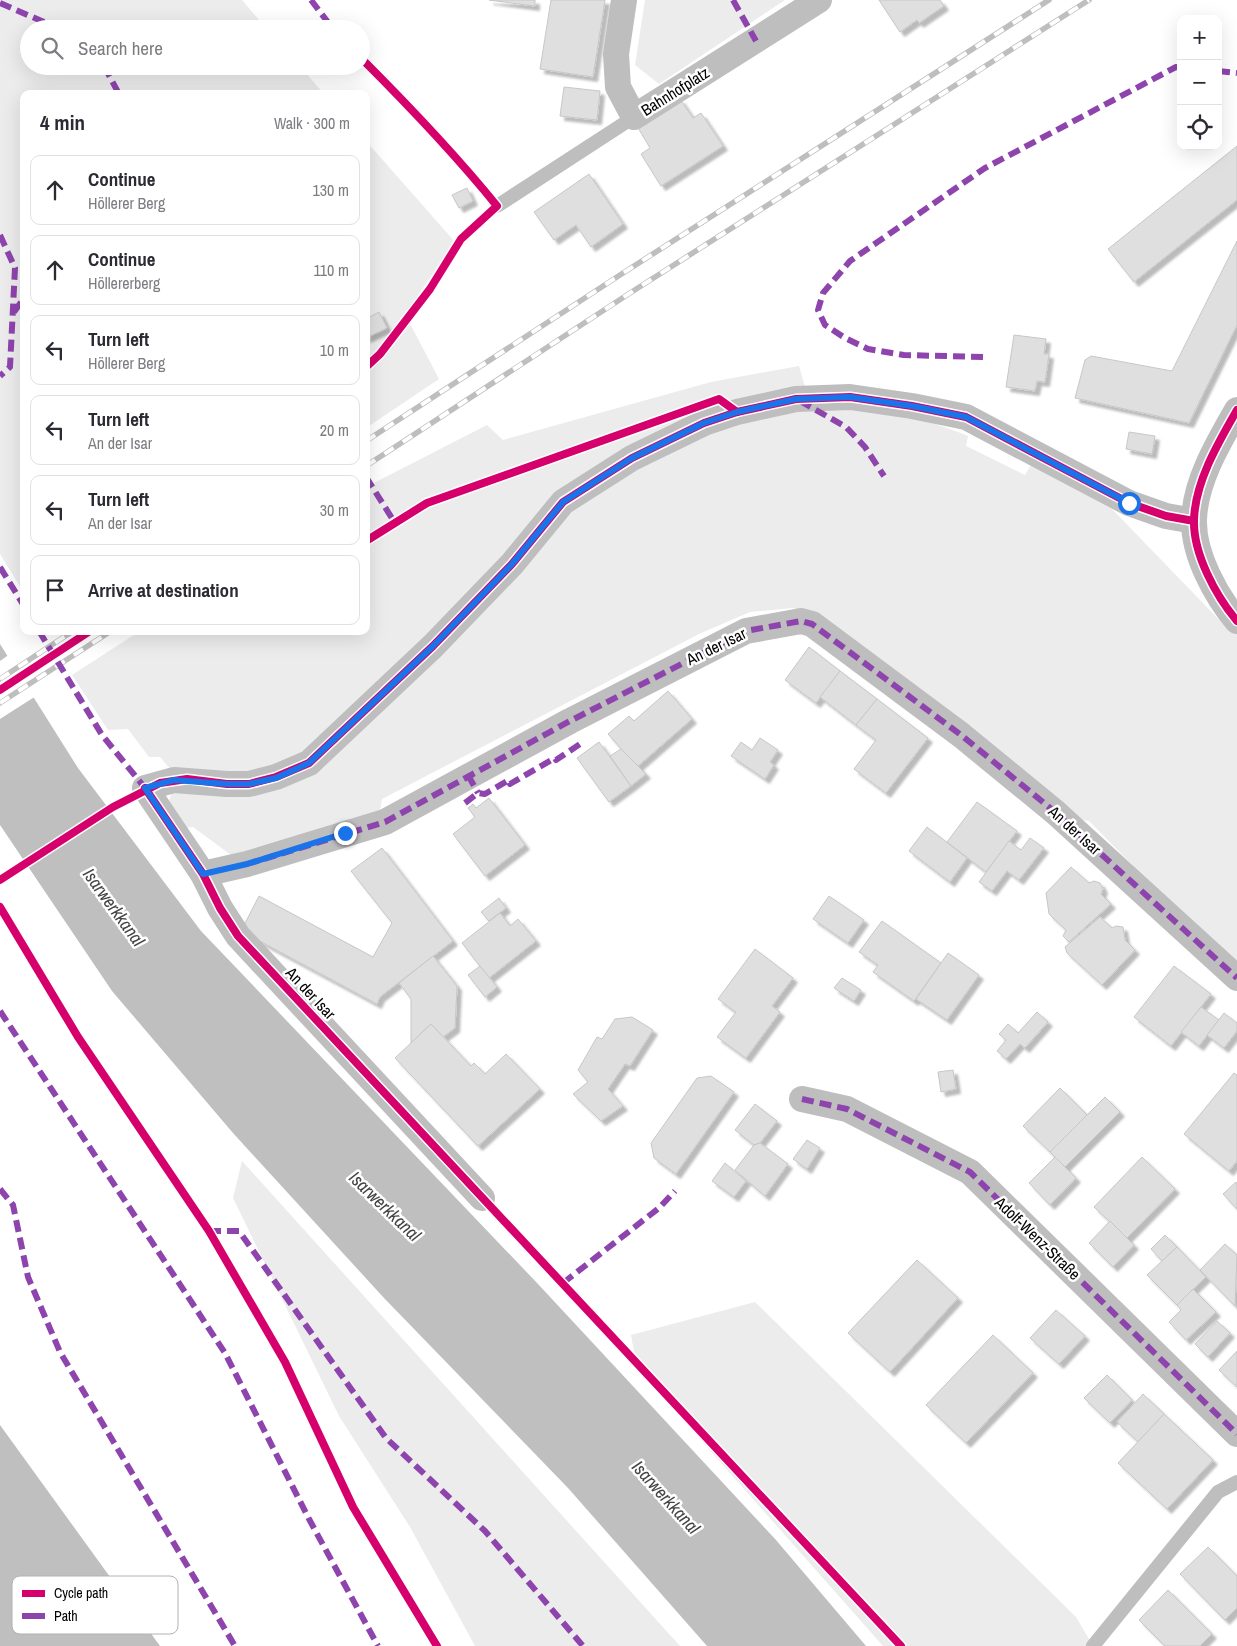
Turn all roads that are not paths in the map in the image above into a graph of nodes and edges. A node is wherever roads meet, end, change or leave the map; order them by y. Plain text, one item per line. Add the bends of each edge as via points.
1 (624, 0) edge
2 (819, 0) edge
3 (634, 117) junction
4 (497, 206) dead end
5 (1237, 410) edge
6 (1194, 521) junction
7 (1237, 621) edge
8 (203, 874) junction
9 (1237, 978) edge
10 (802, 1099) dead end
11 (482, 1198) dead end
12 (1237, 1434) edge
13 (1237, 1482) edge
14 (1093, 1646) edge

1 - 3 street, Bahnhofplatz via 616,54 618,87
2 - 3 street, Bahnhofplatz
3 - 4 lane
5 - 6 street via 1203,477
6 - 7 street via 1200,554 1213,589
6 - 8 street, An der Isar via 1166,516 1129,503 966,417 912,406 850,397 796,399 704,423 632,458 563,502 512,564 433,646 309,763 276,778 249,784 174,780 145,788
8 - 9 street, An der Isar via 385,822 561,725 746,630 802,622 812,624 976,747 1055,812
8 - 11 street, An der Isar via 238,936
10 - 12 street, Adolf-Wenz-Straße via 847,1109 970,1172
13 - 14 lane via 1218,1492

